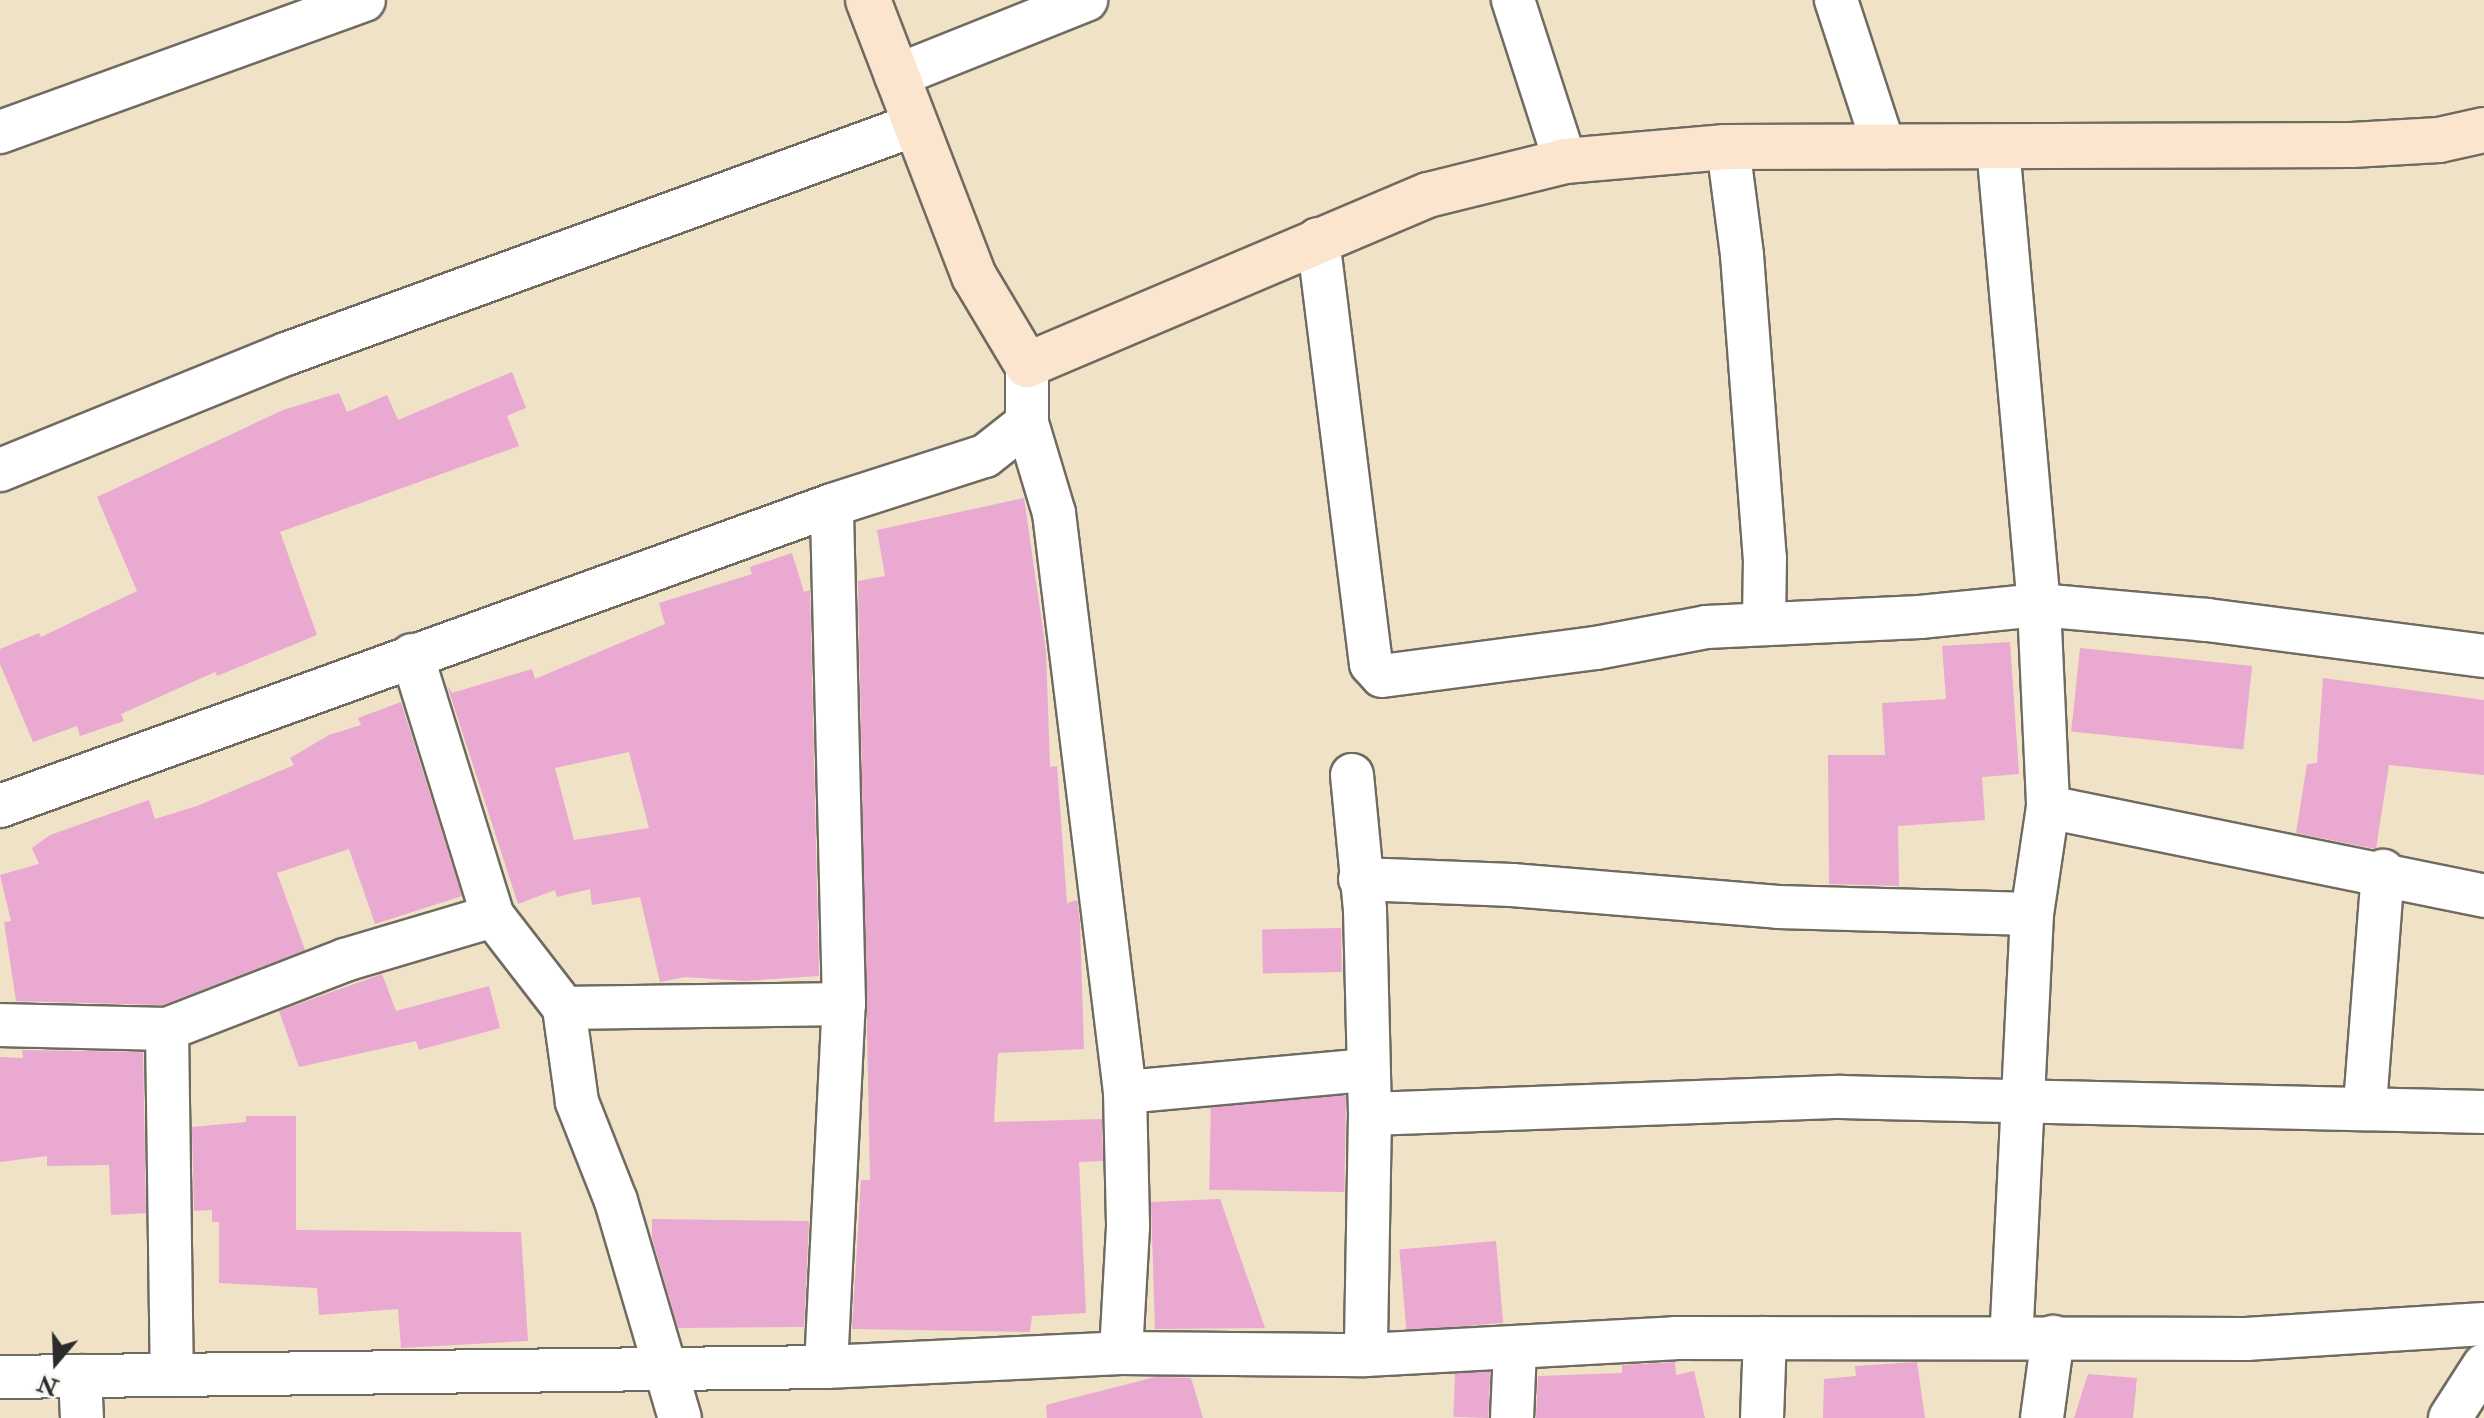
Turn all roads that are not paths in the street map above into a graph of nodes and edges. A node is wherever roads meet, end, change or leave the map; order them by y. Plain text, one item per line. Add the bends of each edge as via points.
1 (364, 0) edge
2 (868, 0) edge
3 (1086, 0) edge
4 (1513, 0) edge
5 (1836, 0) edge
6 (896, 76) junction
7 (914, 125) junction
8 (2484, 130) edge
9 (0, 132) edge
10 (1728, 147) junction
11 (1884, 147) junction
12 (1998, 147) junction
13 (1565, 161) junction
14 (1318, 239) junction
15 (1027, 365) junction
16 (1027, 423) junction
17 (0, 470) edge
18 (832, 505) junction
19 (2039, 605) junction
20 (1764, 623) junction
21 (412, 655) junction
22 (2484, 656) edge
23 (1352, 775) dead end
24 (0, 806) edge
25 (2048, 807) junction
26 (2383, 871) junction
27 (1360, 879) junction
28 (2484, 896) edge
29 (2032, 914) junction
30 (493, 916) junction
31 (844, 1004) junction
32 (564, 1008) junction
33 (0, 1025) edge
34 (167, 1029) junction
35 (1366, 1070) junction
36 (1125, 1092) junction
37 (2022, 1099) junction
38 (2365, 1105) junction
39 (2484, 1112) edge
40 (1370, 1114) junction
41 (2484, 1324) edge
42 (2011, 1336) junction
43 (2053, 1337) junction
44 (1765, 1338) junction
45 (1515, 1350) junction
46 (1121, 1353) junction
47 (1366, 1355) junction
48 (2484, 1365) edge
49 (826, 1367) junction
50 (664, 1369) junction
51 (172, 1375) junction
52 (80, 1376) junction
53 (0, 1377) edge
54 (82, 1418) edge
55 (680, 1418) edge
56 (1512, 1418) edge
57 (1762, 1418) edge
58 (2042, 1418) edge
59 (2450, 1418) edge

1 - 9 street
2 - 6 main road
3 - 6 street
4 - 13 street
5 - 11 street
6 - 7 main road
7 - 15 main road via 974,276
7 - 17 street via 286,354
8 - 12 main road via 2439,140 2352,145
10 - 11 main road
10 - 13 main road
10 - 20 street via 1742,255 1765,558
11 - 12 main road
12 - 19 street
13 - 14 main road via 1428,195
14 - 15 main road
14 - 20 street via 1344,466 1376,672 1390,676 1706,627
15 - 16 street
16 - 18 street via 985,456
16 - 36 street via 1054,513
18 - 21 street
18 - 31 street
19 - 20 street via 1920,617
19 - 22 street via 2207,620
19 - 25 street
21 - 24 street
21 - 30 street
23 - 27 street
25 - 26 street
25 - 29 street
26 - 28 street
26 - 38 street
27 - 29 street via 1512,885 1778,907
27 - 35 street
29 - 37 street
30 - 32 street
30 - 34 street via 345,960
31 - 32 street
31 - 49 street
32 - 50 street via 577,1102 616,1201
33 - 34 street
34 - 51 street
35 - 36 street
35 - 40 street
36 - 46 street via 1128,1227
37 - 38 street
37 - 40 street via 1702,1098
37 - 42 street
38 - 39 street
40 - 47 street
41 - 43 street via 2246,1339
42 - 43 street
42 - 44 street
43 - 58 street
44 - 45 street via 1675,1338
44 - 57 street
45 - 47 street
45 - 56 street
46 - 47 street
46 - 49 street
48 - 59 street
49 - 50 street
50 - 51 street
50 - 55 street
51 - 52 street
52 - 53 street
52 - 54 street

